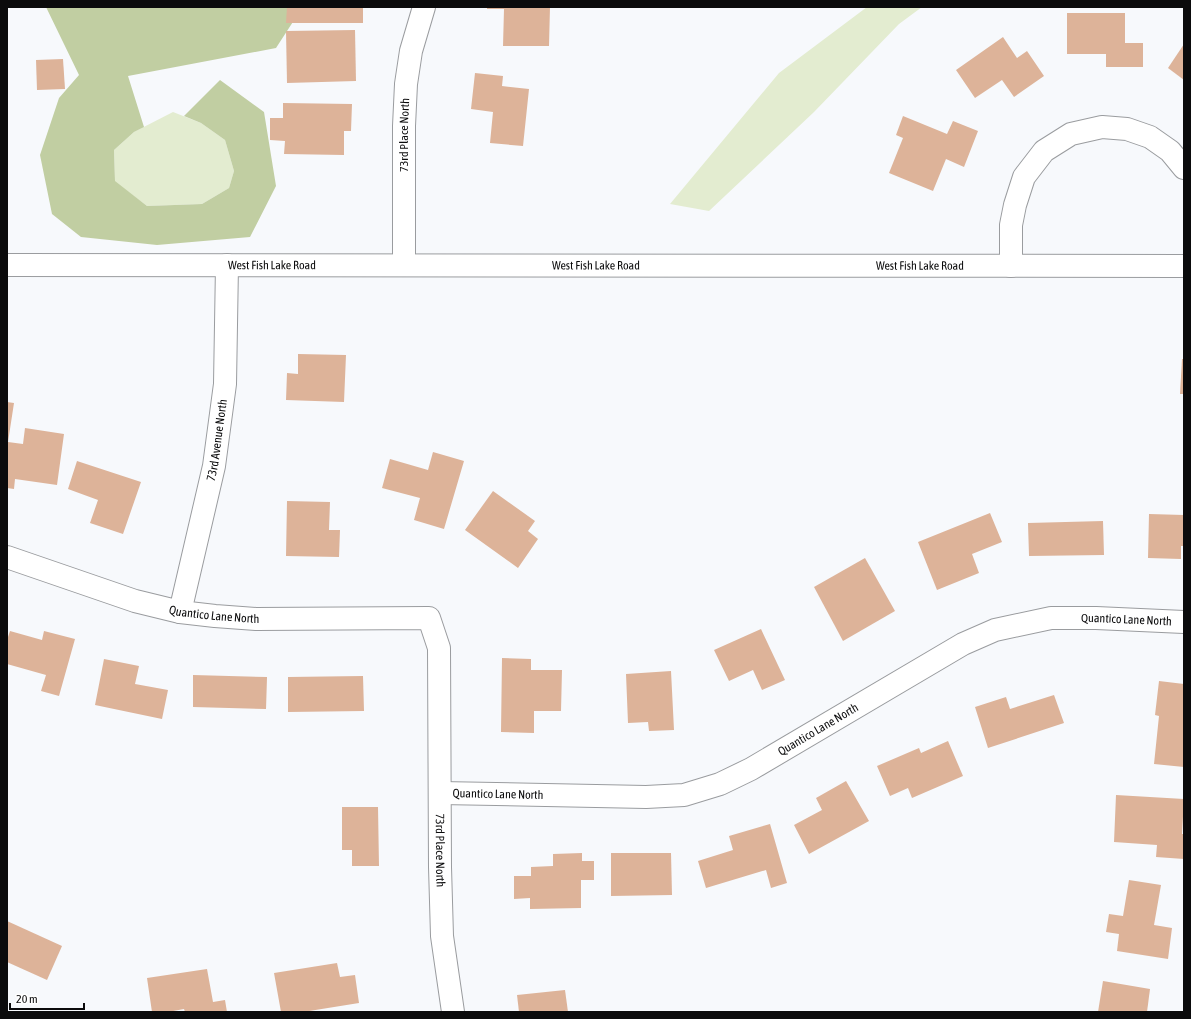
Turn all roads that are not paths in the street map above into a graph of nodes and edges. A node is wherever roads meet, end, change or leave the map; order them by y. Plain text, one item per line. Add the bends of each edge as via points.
1 (424, 7) edge
2 (1184, 168) edge
3 (7, 265) edge
4 (227, 265) junction
5 (404, 265) junction
6 (1011, 266) junction
7 (1184, 266) edge
8 (7, 557) edge
9 (180, 612) junction
10 (429, 618) joint
11 (1184, 622) edge
12 (440, 793) junction
13 (453, 1012) edge

1 - 5 street, 73rd Place North via 411,51 406,84
2 - 6 street via 1170,151 1150,137 1127,129 1102,127 1072,134 1044,152 1024,177 1011,225
3 - 4 street, West Fish Lake Road
4 - 5 street, West Fish Lake Road
4 - 9 street, 73rd Avenue North via 225,384 214,466
5 - 6 street, West Fish Lake Road
6 - 7 street, West Fish Lake Road
8 - 9 street, Quantico Lane North via 135,601
9 - 10 street, Quantico Lane North via 256,618
10 - 12 street, 73rd Place North via 439,648
11 - 12 street, Quantico Lane North via 1051,618 995,630 963,644 751,769 720,784 684,795 646,797
12 - 13 street, 73rd Place North via 442,936

